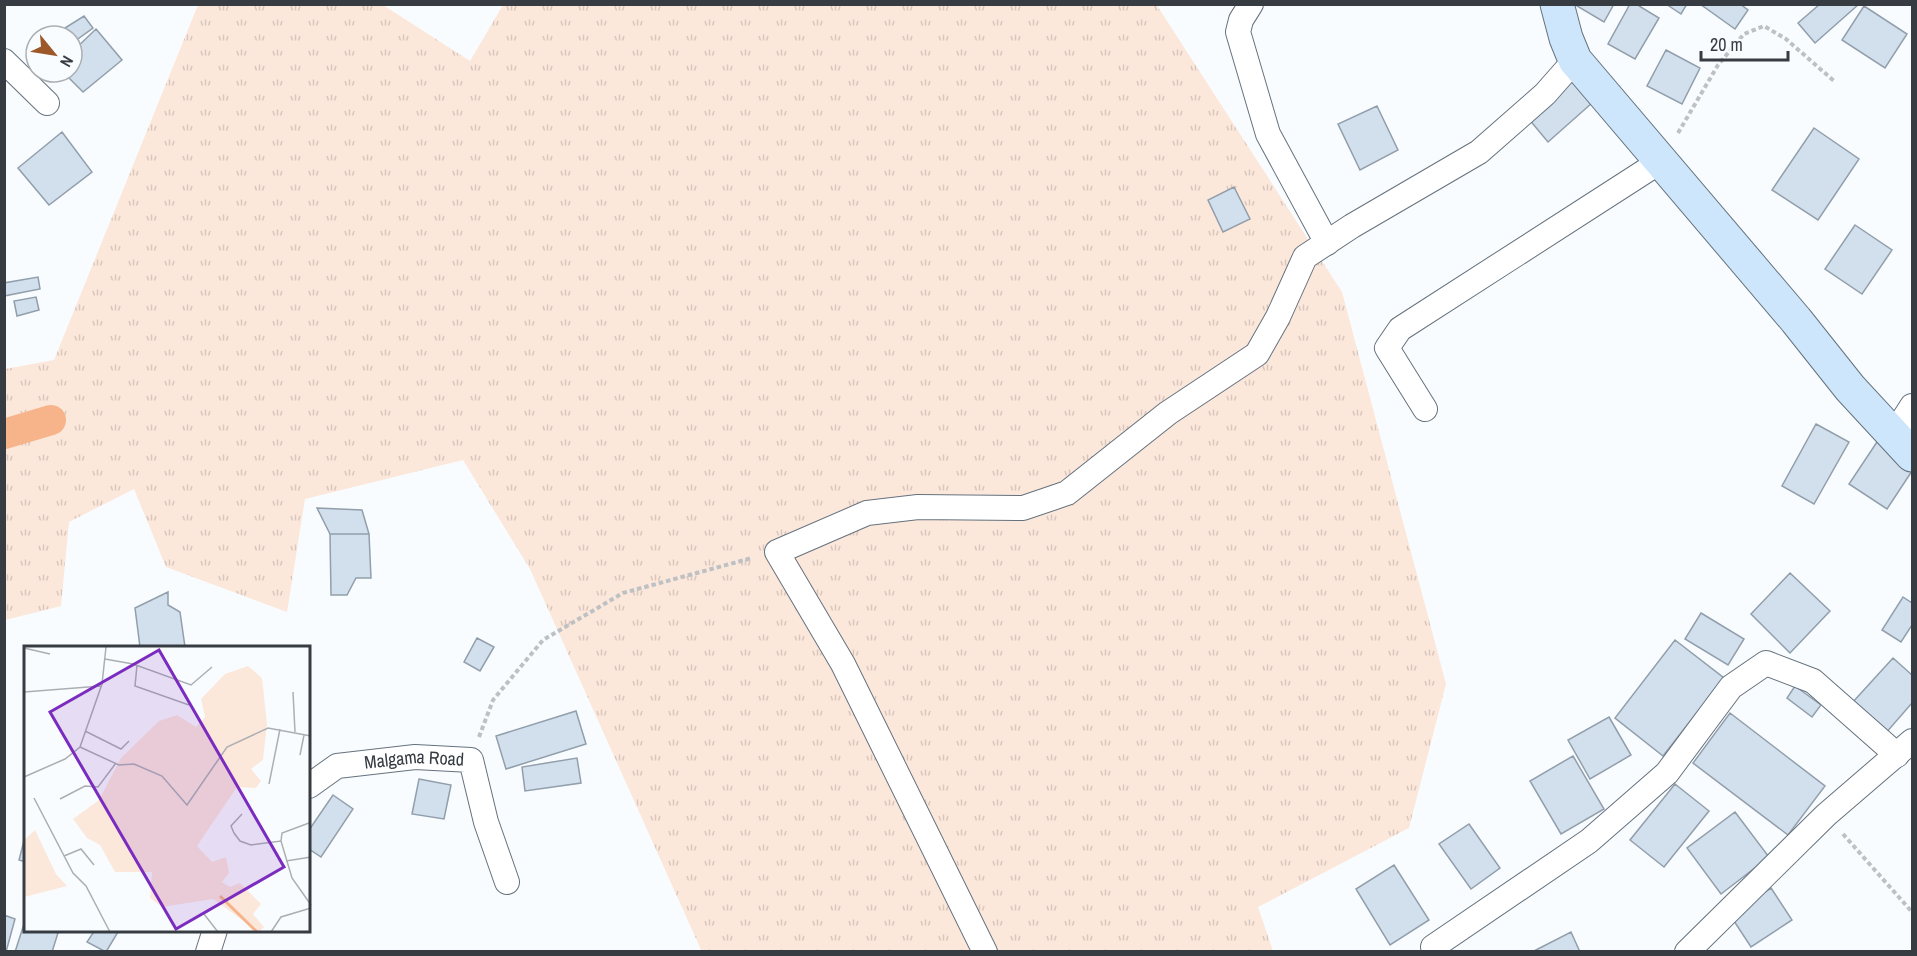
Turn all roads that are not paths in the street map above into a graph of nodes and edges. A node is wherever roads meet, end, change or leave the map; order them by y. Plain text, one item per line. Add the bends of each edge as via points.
1 (1251, 4) edge
2 (1557, 4) edge
3 (1575, 60) junction
4 (4, 61) edge
5 (47, 104) dead end
6 (1661, 161) junction
7 (1327, 243) junction
8 (1912, 406) edge
9 (1425, 409) dead end
10 (1903, 445) edge
11 (1905, 748) edge
12 (310, 785) edge
13 (507, 882) dead end
14 (214, 932) edge
15 (1433, 947) dead end
16 (208, 951) edge
17 (985, 951) edge
18 (1687, 951) edge

1 - 7 street via 1238,32 1268,134
2 - 3 street
3 - 6 street
3 - 7 street via 1545,94 1479,152
4 - 5 street
6 - 9 street via 1400,329 1387,348
6 - 10 street via 1850,388
7 - 17 street via 1305,257 1257,354 1168,413 1067,493 1023,508 918,507 867,513 777,552 843,664
8 - 10 street
11 - 15 street via 1813,681 1766,663 1731,687 1666,773 1589,841
11 - 18 street via 1826,815
12 - 13 street, Malgama Road via 337,766 415,756 471,760 486,822
14 - 16 street

